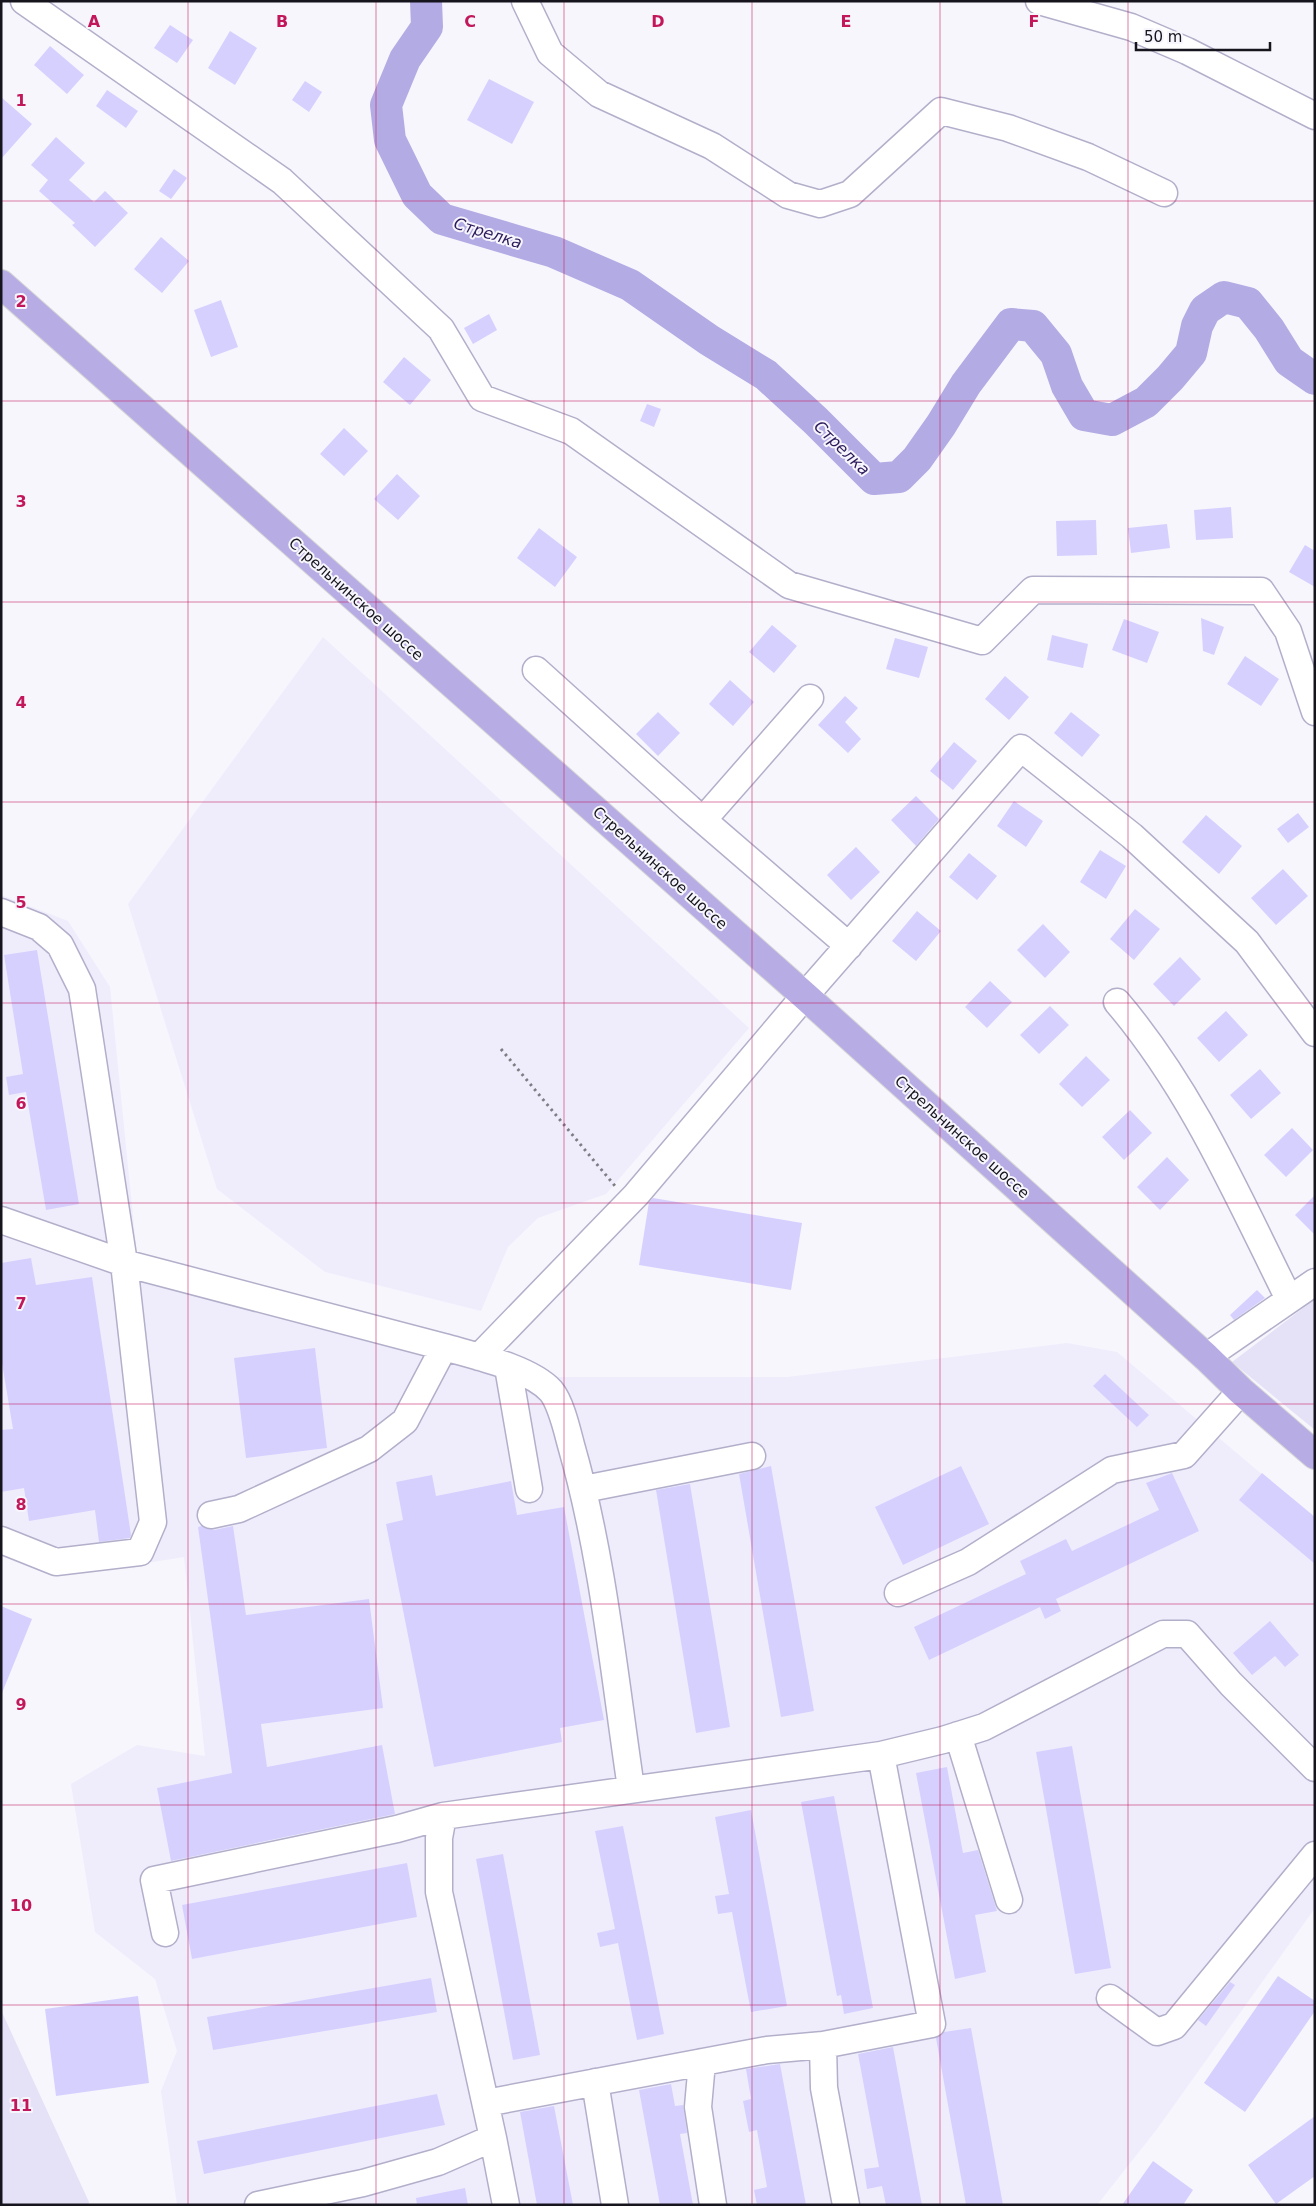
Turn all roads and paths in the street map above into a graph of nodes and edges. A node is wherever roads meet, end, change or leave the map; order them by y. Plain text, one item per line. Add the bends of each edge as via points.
1 (24, 1) edge
2 (526, 1) edge
3 (1039, 1) edge
4 (1315, 116) edge
5 (1164, 193) dead end
6 (1, 284) edge
7 (536, 670) dead end
8 (810, 698) dead end
9 (1315, 712) edge
10 (703, 820) junction
11 (1, 912) edge
12 (849, 946) junction
13 (804, 996) junction
14 (1117, 1002) dead end
15 (1315, 1033) edge
16 (501, 1049) dead end
17 (636, 1195) junction
18 (1, 1220) edge
19 (124, 1263) junction
20 (1315, 1282) edge
21 (1289, 1299) junction
22 (444, 1347) junction
23 (479, 1357) junction
24 (1206, 1357) junction
25 (508, 1367) junction
26 (1241, 1391) junction
27 (1315, 1454) edge
28 (752, 1456) dead end
29 (529, 1489) dead end
30 (584, 1489) junction
31 (211, 1515) dead end
32 (1, 1540) edge
33 (898, 1593) dead end
34 (958, 1735) junction
35 (881, 1755) junction
36 (1315, 1768) edge
37 (631, 1788) junction
38 (443, 1816) junction
39 (1315, 1855) edge
40 (1008, 1900) dead end
41 (164, 1933) dead end
42 (1110, 1998) dead end
43 (823, 2045) junction
44 (702, 2062) junction
45 (595, 2082) junction
46 (486, 2103) junction
47 (493, 2138) junction
48 (258, 2205) edge
49 (506, 2205) edge
50 (615, 2205) edge
51 (713, 2205) edge
52 (846, 2205) edge

1 - 9 street via 282,181 441,329 482,398 571,431 788,585 982,642 1033,590 1261,591 1288,630
2 - 5 street via 550,53 599,94 712,146 788,195 820,204 850,194 941,111 1008,128 1079,153
3 - 4 street via 1130,27 1186,51
6 - 13 main road, Стрельнинское шоссе
7 - 10 street
8 - 10 street
10 - 12 street
11 - 19 street via 39,927 60,944 82,989
12 - 13 street
12 - 15 street via 1021,748 1132,836 1247,942
13 - 17 street
13 - 24 main road, Стрельнинское шоссе
14 - 21 street via 1141,1030 1203,1126
16 - 17 path via 614,1185
17 - 23 street
18 - 19 street
19 - 22 street
19 - 32 street via 153,1522 140,1552 56,1562
20 - 21 street
21 - 24 street
22 - 23 street
22 - 31 street via 405,1420 369,1449 239,1509
23 - 25 street
24 - 26 main road, Стрельнинское шоссе
25 - 29 street
25 - 30 street via 536,1377 553,1393
26 - 27 main road, Стрельнинское шоссе
26 - 33 street via 1184,1455 1112,1470 968,1562
28 - 30 street
30 - 37 street
34 - 35 street
34 - 36 street via 984,1726 1163,1634 1187,1634 1231,1684
34 - 40 street
35 - 37 street
35 - 43 street via 932,2024
37 - 38 street
38 - 41 street via 397,1829 154,1880
38 - 46 street via 439,1838 439,1892
39 - 42 street via 1174,2026 1157,2032
43 - 44 street via 767,2050
43 - 52 street via 824,2088
44 - 45 street
44 - 51 street via 698,2108
45 - 46 street
45 - 50 street
46 - 47 street
47 - 48 street via 438,2162 363,2183
47 - 49 street

